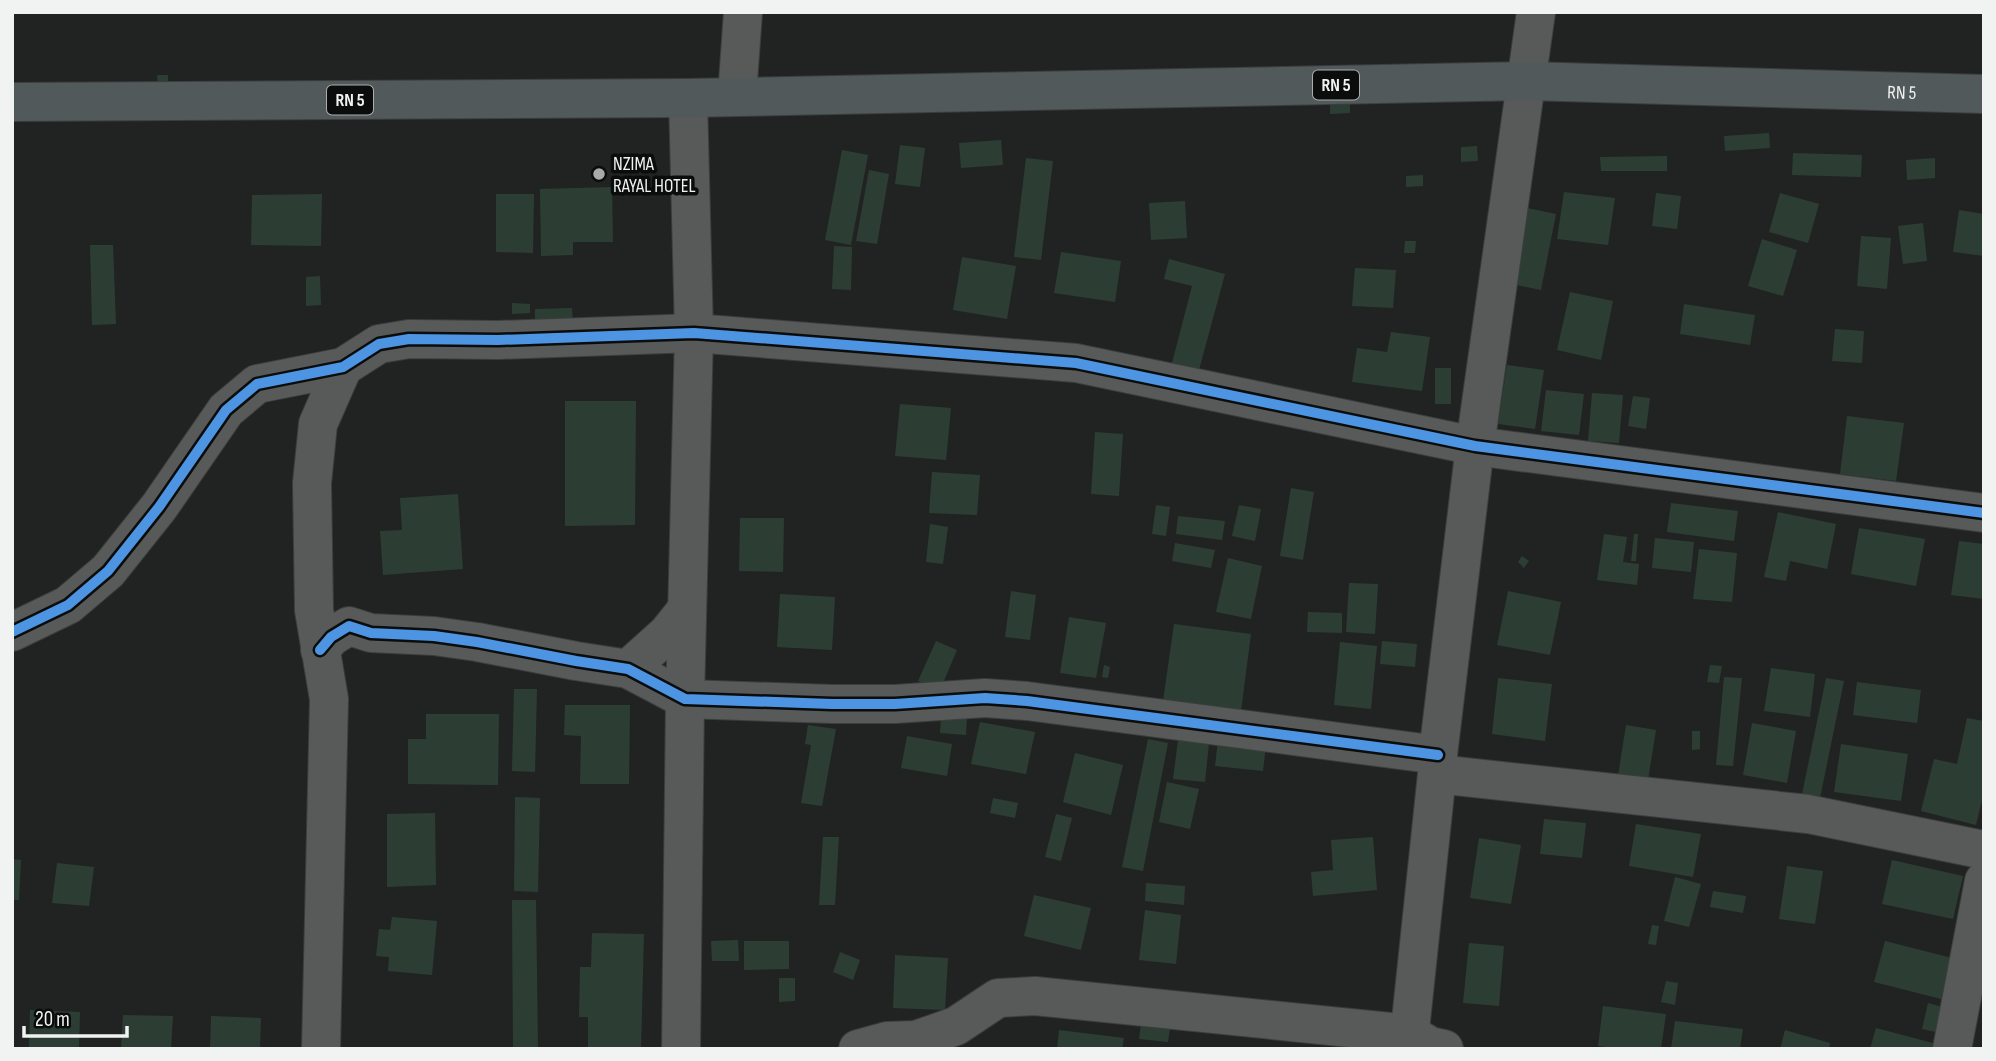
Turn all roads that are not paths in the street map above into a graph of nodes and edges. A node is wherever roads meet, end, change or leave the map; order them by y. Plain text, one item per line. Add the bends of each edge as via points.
1 (743, 12) edge
2 (1536, 12) edge
3 (1526, 81) junction
4 (1984, 94) edge
5 (737, 96) junction
6 (688, 98) junction
7 (12, 102) edge
8 (694, 333) junction
9 (343, 367) junction
10 (1475, 446) junction
11 (1984, 513) edge
12 (687, 608) junction
13 (12, 632) edge
14 (334, 638) junction
15 (628, 669) junction
16 (685, 699) junction
17 (1437, 765) junction
18 (1984, 850) edge
19 (1984, 881) edge
20 (1409, 1041) edge
21 (321, 1049) edge
22 (681, 1049) edge
23 (858, 1049) edge
24 (1444, 1049) edge
25 (1952, 1049) edge

1 - 5 street
2 - 3 street
3 - 4 main road, RN 5 / RN 5
3 - 5 main road, RN 5 / RN 5
3 - 10 street
5 - 6 main road, RN 5 / RN 5
6 - 7 main road, RN 5 / RN 5
6 - 8 street
8 - 9 street via 409,339 379,344
8 - 10 street via 1076,363
8 - 12 street
9 - 13 street via 257,384 226,410 108,571 68,604
9 - 14 street via 318,424 312,483 313,598
10 - 11 street
10 - 17 street
12 - 15 street via 667,634
12 - 16 street
14 - 15 street via 371,633 434,636
14 - 21 street
15 - 16 street
16 - 17 street via 895,704 999,699
16 - 22 street
17 - 18 street via 1808,814
17 - 20 street
19 - 25 street
20 - 23 street via 1035,996 998,998 956,1026 916,1040
20 - 24 street

